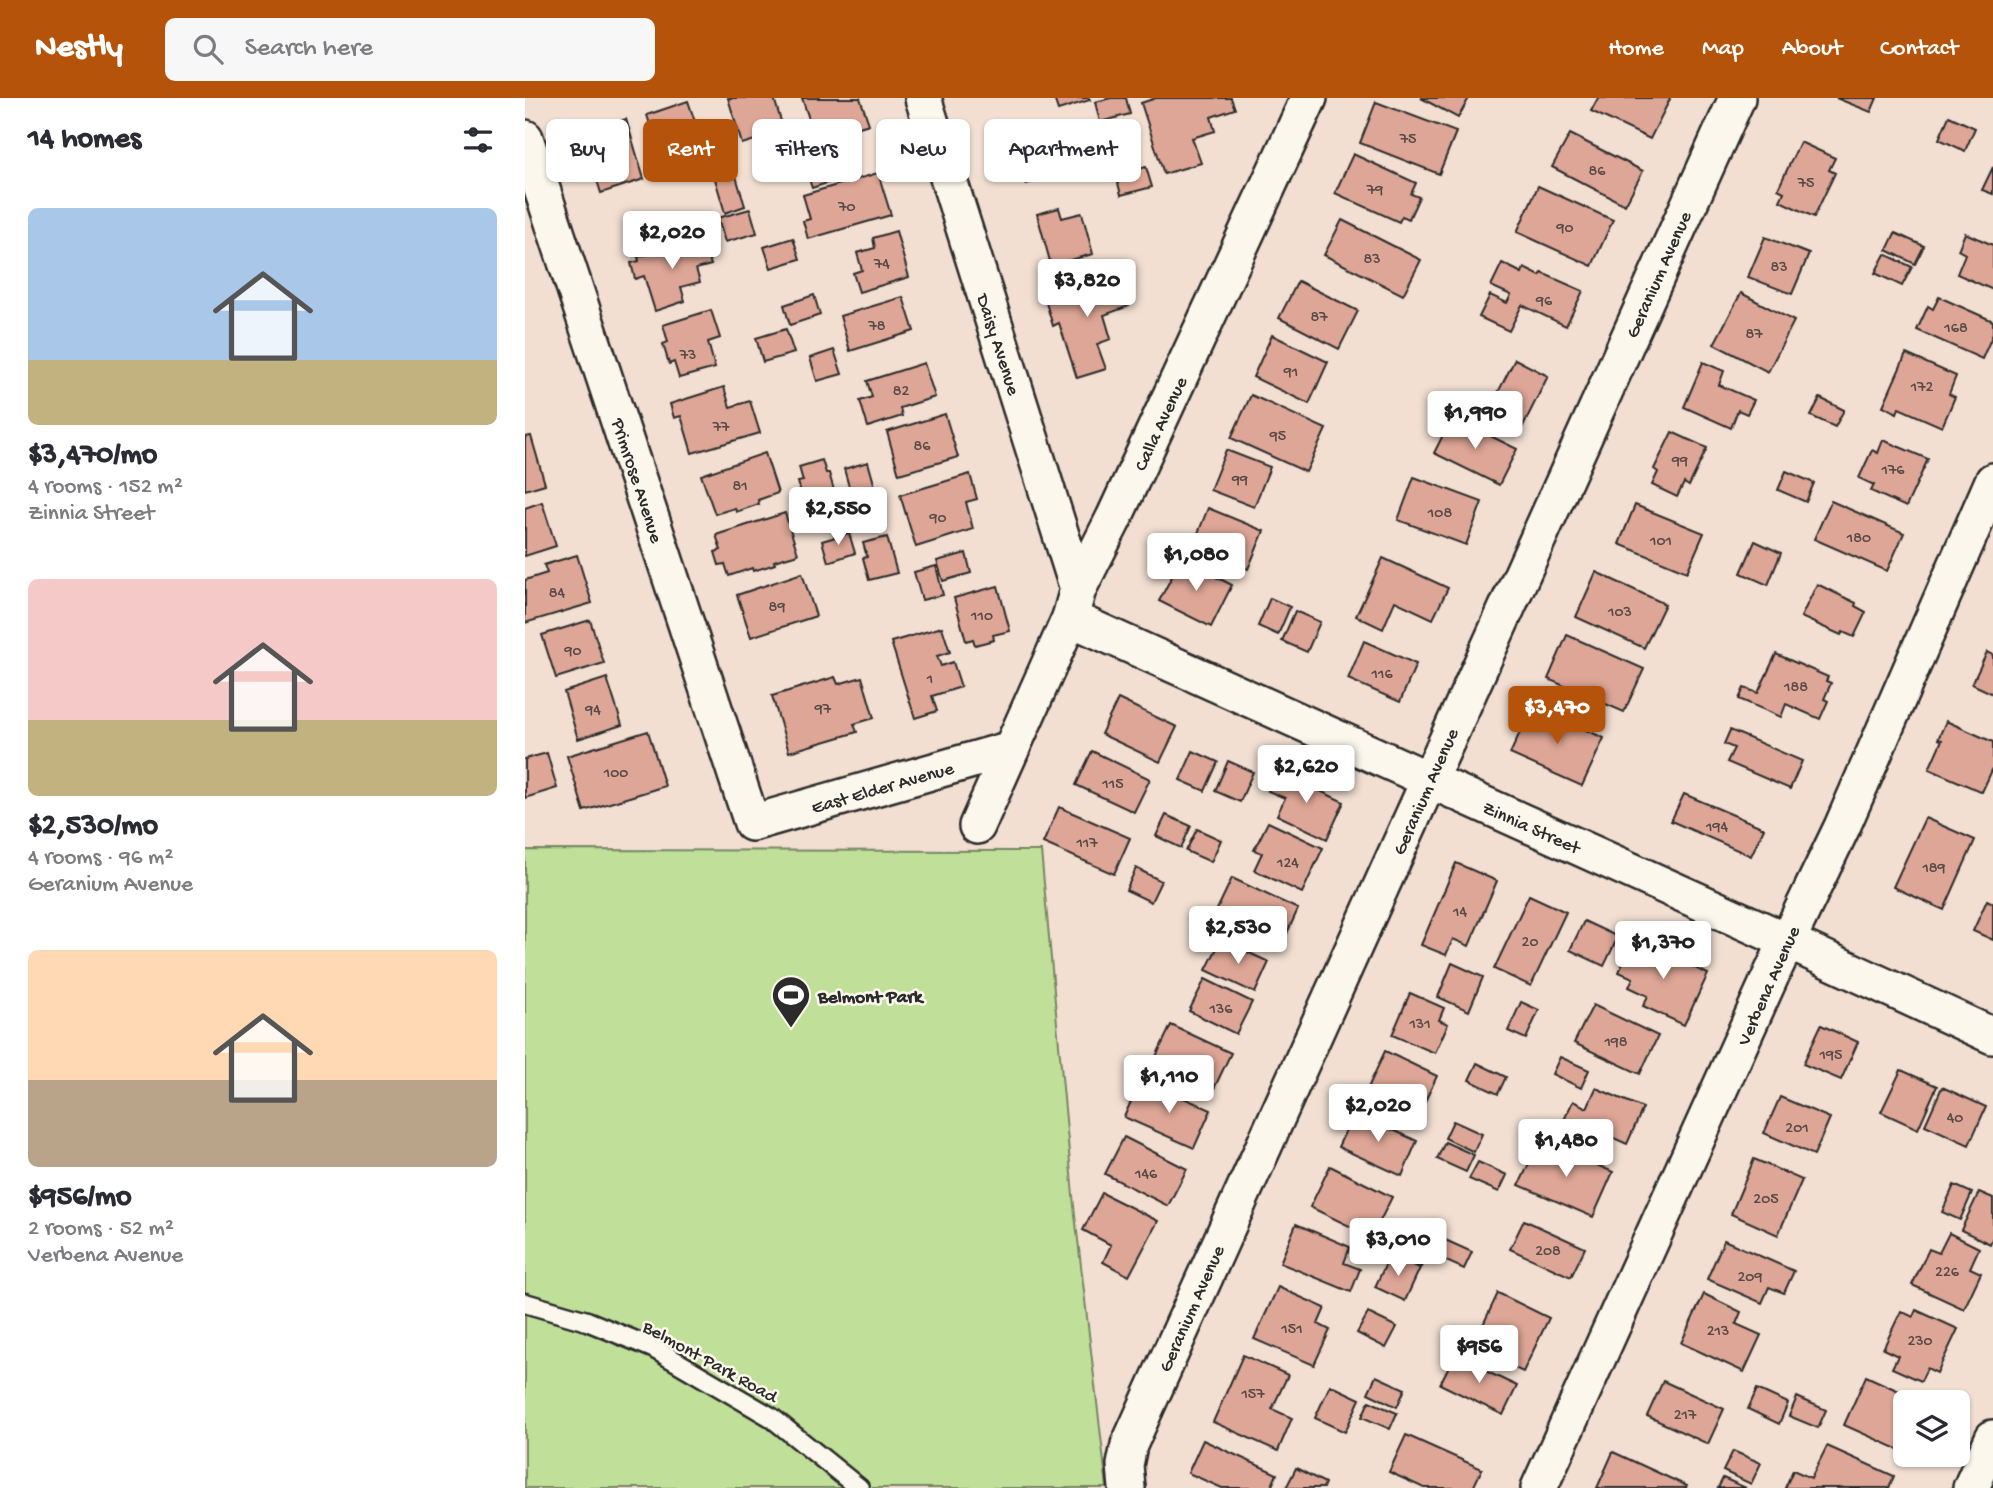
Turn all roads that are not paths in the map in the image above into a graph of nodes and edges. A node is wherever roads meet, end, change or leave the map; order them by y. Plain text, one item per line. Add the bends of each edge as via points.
1 (923, 98) edge
2 (1309, 98) edge
3 (1737, 98) edge
4 (525, 138) edge
5 (1993, 481) edge
6 (1074, 604) junction
7 (1011, 749) junction
8 (1429, 780) junction
9 (752, 823) joint
10 (977, 826) dead end
11 (1787, 941) junction
12 (1993, 1036) edge
13 (525, 1303) edge
14 (1993, 1438) edge
15 (859, 1488) edge
16 (1127, 1488) edge
17 (1539, 1488) edge
18 (1971, 1488) edge

1 - 6 street, Daisy Avenue
2 - 6 street, Calla Avenue
3 - 8 street, Geranium Avenue
4 - 9 street, Primrose Avenue
5 - 11 street, Verbena Avenue via 1842,827
6 - 7 street, Calla Avenue
6 - 8 street, Zinnia Street
7 - 9 street, East Elder Avenue
7 - 10 street, Calla Avenue
8 - 11 street, Zinnia Street
8 - 16 street, Geranium Avenue via 1129,1445
11 - 12 street, Zinnia Street
11 - 17 street, Verbena Avenue
13 - 15 lane, Belmont Park Road via 587,1321 653,1348 771,1417
14 - 18 street

